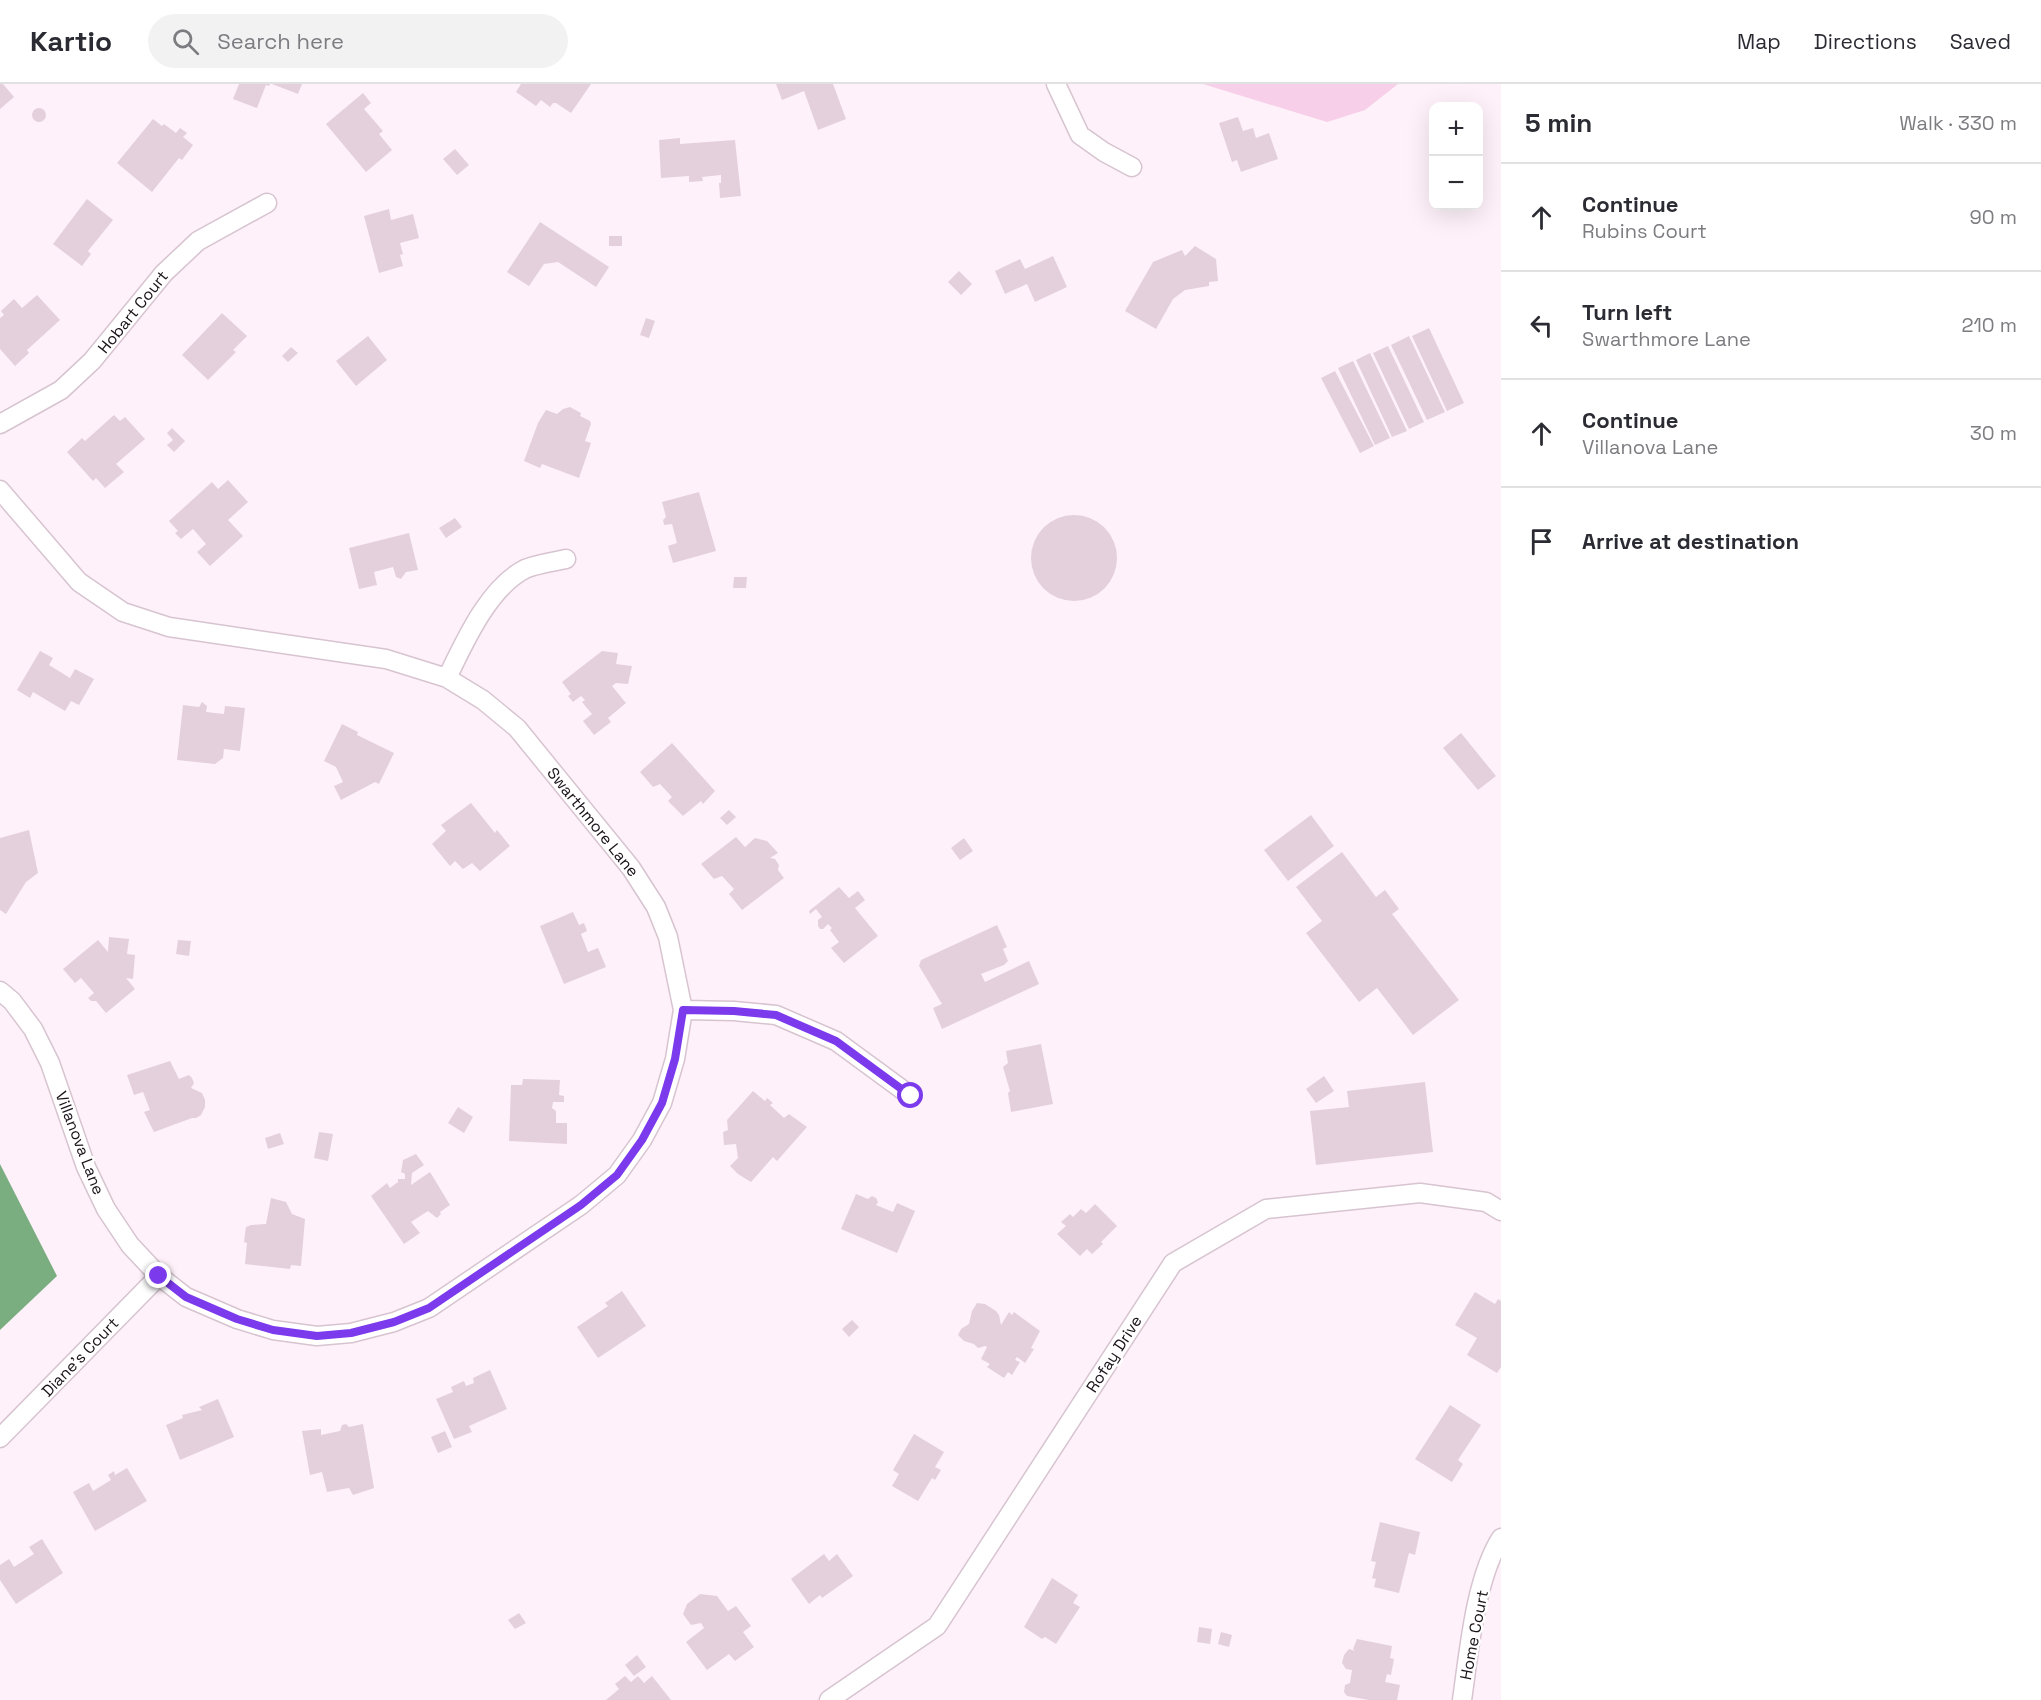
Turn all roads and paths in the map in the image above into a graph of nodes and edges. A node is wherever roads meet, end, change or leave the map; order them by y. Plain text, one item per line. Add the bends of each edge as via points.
1 (1056, 84) edge
2 (1132, 166) dead end
3 (267, 203) dead end
4 (0, 424) edge
5 (0, 490) edge
6 (566, 559) dead end
7 (447, 678) junction
8 (0, 991) edge
9 (683, 1010) junction
10 (911, 1096) dead end
11 (1501, 1211) edge
12 (159, 1276) junction
13 (237, 1319) joint
14 (0, 1438) edge
15 (1501, 1538) edge
16 (829, 1700) edge
17 (1462, 1700) edge

1 - 2 street via 1080,135
3 - 4 street, Hobart Court via 198,241 164,273 92,361 61,390
5 - 7 street, Swarthmore Lane via 79,582 123,612 169,627 386,659
6 - 7 street via 526,568 510,579 469,634
7 - 9 street, Swarthmore Lane via 483,700 517,729 631,867 656,907 668,937
8 - 12 street, Villanova Lane via 33,1029 46,1055 86,1167 106,1209 130,1245
9 - 10 street via 776,1015 836,1041
9 - 13 street, Swarthmore Lane via 662,1103 617,1175 581,1205 429,1308 394,1322 351,1333 317,1336 273,1330
11 - 16 street, Rofay Drive via 1486,1202 1420,1193 1266,1209 1173,1263 937,1626
12 - 13 street, Villanova Lane via 186,1297
12 - 14 street, Diane's Court
15 - 17 street, Home Court via 1481,1591

